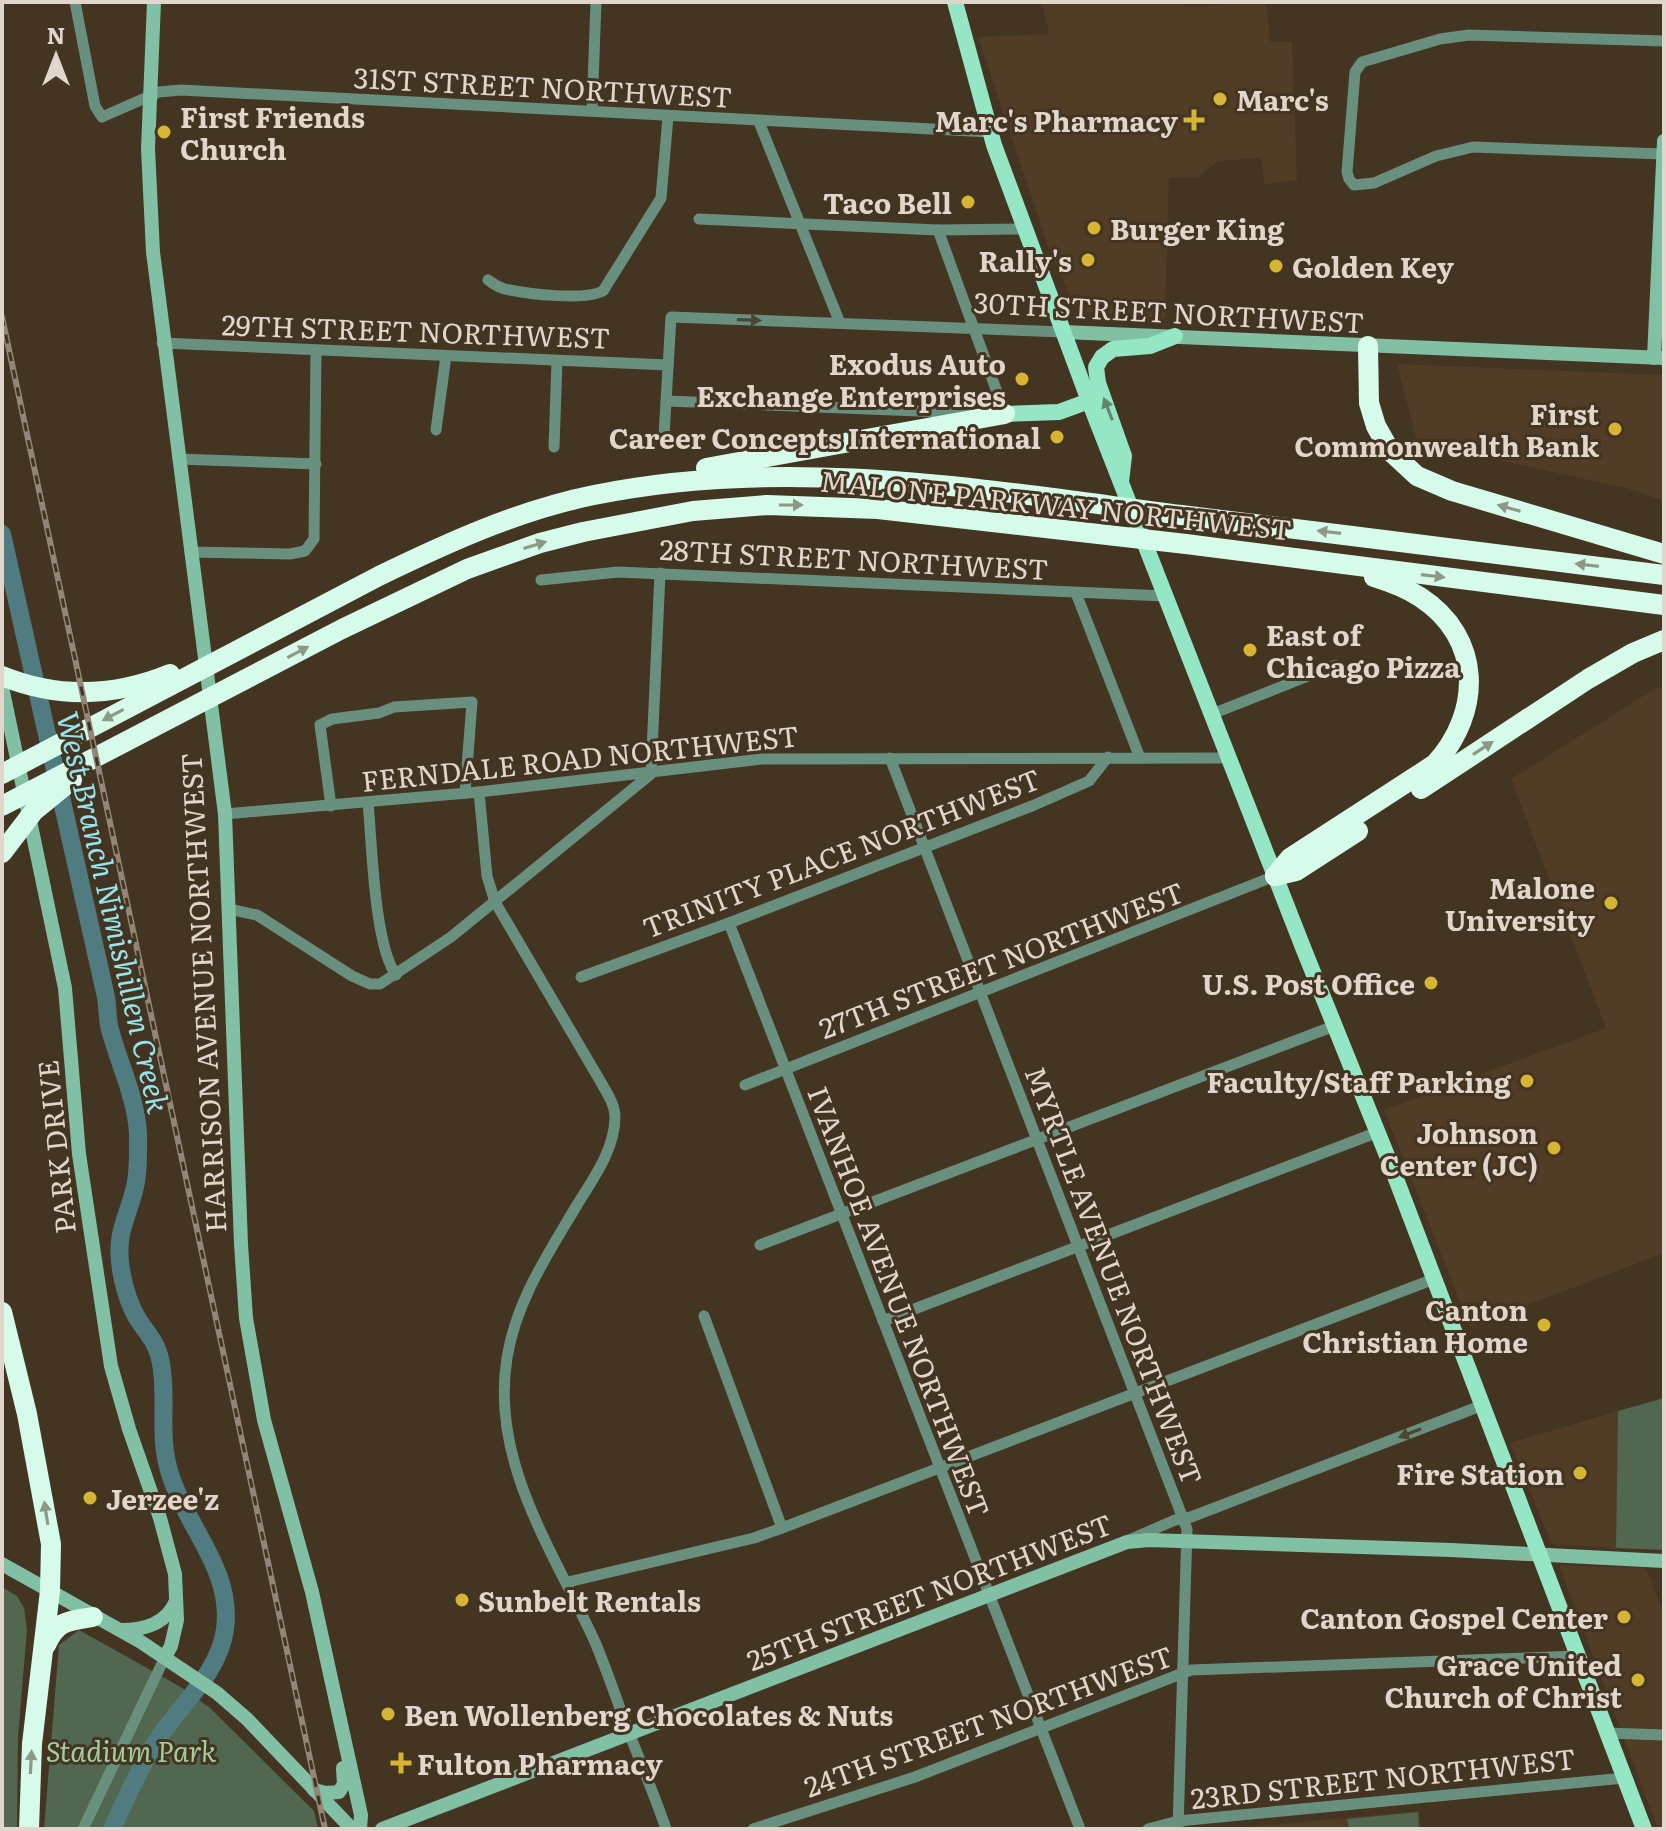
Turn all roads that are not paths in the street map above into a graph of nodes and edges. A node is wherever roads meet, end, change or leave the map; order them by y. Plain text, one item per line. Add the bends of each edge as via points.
1 (75, 2) edge
2 (154, 2) edge
3 (596, 2) edge
4 (955, 2) edge
5 (1664, 41) edge
6 (150, 95) junction
7 (592, 111) junction
8 (668, 117) junction
9 (759, 122) junction
10 (990, 132) junction
11 (1664, 141) edge
12 (1663, 154) edge
13 (699, 219) dead end
14 (799, 224) junction
15 (1026, 229) junction
16 (938, 230) junction
17 (488, 280) dead end
18 (840, 323) junction
19 (974, 327) junction
20 (1064, 332) junction
21 (1175, 336) junction
22 (162, 343) junction
23 (1368, 346) junction
24 (316, 350) junction
25 (446, 356) junction
26 (1659, 358) edge
27 (557, 361) junction
28 (668, 365) junction
29 (667, 401) junction
30 (1089, 401) junction
31 (1005, 414) junction
32 (436, 430) dead end
33 (664, 435) dead end
34 (554, 447) dead end
35 (178, 459) junction
36 (316, 464) junction
37 (1123, 489) junction
38 (592, 495) junction
39 (190, 552) junction
40 (1664, 554) edge
41 (1328, 563) junction
42 (660, 573) junction
43 (1664, 575) edge
44 (541, 580) dead end
45 (1076, 593) junction
46 (1165, 596) junction
47 (1664, 605) edge
48 (1664, 640) edge
49 (230, 648) junction
50 (1336, 665) dead end
51 (2, 676) edge
52 (2, 687) edge
53 (1212, 714) junction
54 (149, 731) junction
55 (1108, 757) junction
56 (890, 758) junction
57 (1140, 758) junction
58 (1229, 758) junction
59 (2, 774) edge
60 (651, 774) junction
61 (479, 792) junction
62 (465, 793) junction
63 (368, 802) junction
64 (2, 806) edge
65 (331, 806) junction
66 (225, 814) junction
67 (6, 847) edge
68 (923, 848) junction
69 (1275, 876) junction
70 (495, 902) junction
71 (229, 909) junction
72 (729, 923) junction
73 (396, 975) junction
74 (581, 977) dead end
75 (980, 994) junction
76 (1334, 1026) junction
77 (785, 1069) junction
78 (745, 1085) dead end
79 (1378, 1132) junction
80 (1037, 1139) junction
81 (841, 1214) junction
82 (760, 1245) dead end
83 (1078, 1247) junction
84 (1434, 1279) junction
85 (2, 1312) edge
86 (704, 1316) dead end
87 (883, 1321) junction
88 (1135, 1394) junction
89 (1483, 1405) junction
90 (940, 1469) junction
91 (1183, 1519) junction
92 (782, 1528) junction
93 (1187, 1541) junction
94 (1127, 1542) junction
95 (1541, 1554) junction
96 (1664, 1561) edge
97 (2, 1564) edge
98 (568, 1582) junction
99 (50, 1591) junction
100 (989, 1595) junction
101 (177, 1597) junction
102 (93, 1617) junction
103 (120, 1630) junction
104 (43, 1652) junction
105 (1578, 1656) junction
106 (170, 1661) junction
107 (1184, 1673) junction
108 (339, 1713) junction
109 (1041, 1729) junction
110 (629, 1733) junction
111 (1607, 1733) junction
112 (1664, 1735) edge
113 (1624, 1778) junction
114 (314, 1790) junction
115 (1178, 1825) edge
116 (29, 1829) edge
117 (83, 1829) edge
118 (352, 1829) edge
119 (360, 1829) edge
120 (382, 1829) edge
121 (666, 1829) edge
122 (753, 1829) edge
123 (1080, 1829) edge
124 (1148, 1829) edge
125 (1644, 1829) edge

1 - 6 street, 31ST STREET NORTHWEST via 100,116
2 - 6 street, HARRISON AVENUE NORTHWEST
3 - 7 street
4 - 10 main road
5 - 12 street via 1469,35 1362,62 1355,72 1348,144 1349,179 1357,186 1473,147
6 - 7 street, 31ST STREET NORTHWEST via 181,90
6 - 22 street, HARRISON AVENUE NORTHWEST via 150,208
7 - 8 street, 31ST STREET NORTHWEST
8 - 9 street, 31ST STREET NORTHWEST
8 - 17 street via 661,198 603,291 552,294 502,289
9 - 10 street, 31ST STREET NORTHWEST
9 - 14 street
10 - 15 main road
11 - 12 street
12 - 26 street
13 - 14 street
14 - 16 street
14 - 18 street
15 - 16 street
15 - 20 main road
16 - 19 street
18 - 19 street, 30TH STREET NORTHWEST
28 -> 18 street, 30TH STREET NORTHWEST via 671,317
19 - 20 street, 30TH STREET NORTHWEST
19 - 31 street
20 - 21 street, 30TH STREET NORTHWEST
20 - 30 main road
21 - 23 street, 30TH STREET NORTHWEST
37 -> 21 main road via 1124,456 1096,367 1113,349 1150,346
22 - 24 street, 29TH STREET NORTHWEST
22 - 35 street, HARRISON AVENUE NORTHWEST
23 - 26 street, 30TH STREET NORTHWEST
40 -> 23 highway via 1417,476 1390,451 1376,426 1369,403
24 - 25 street, 29TH STREET NORTHWEST
24 - 36 street
25 - 27 street, 29TH STREET NORTHWEST
25 - 32 street
27 - 28 street, 29TH STREET NORTHWEST
27 - 34 street
28 - 29 street
29 - 31 street
29 - 33 street
30 - 31 main road via 1059,412
30 - 37 main road
31 - 38 highway via 671,474
35 - 36 street
35 - 39 street, HARRISON AVENUE NORTHWEST
36 - 39 street via 316,532 305,551
37 - 46 main road
43 -> 38 highway, MALONE PARKWAY NORTHWEST via 870,478 761,475
38 - 49 highway, MALONE PARKWAY NORTHWEST via 423,555
39 - 66 street, HARRISON AVENUE NORTHWEST
41 -> 47 highway, MALONE PARKWAY NORTHWEST
54 -> 41 highway, MALONE PARKWAY NORTHWEST via 395,602 503,555 619,523 693,511 767,505 878,509
41 - 69 highway via 1405,589 1443,617 1465,655 1469,699 1462,726 1435,764 1290,858
42 - 44 street, 28TH STREET NORTHWEST
42 - 45 street, 28TH STREET NORTHWEST
42 - 60 street
45 - 46 street, 28TH STREET NORTHWEST
45 - 57 street
46 - 53 main road
69 -> 48 highway via 1296,871 1588,679
49 - 51 highway via 113,691 57,692
49 -> 59 highway
50 - 53 street
52 - 101 street, PARK DRIVE via 65,988 79,1154 108,1354 171,1552
53 - 58 main road
54 - 64 highway
54 - 67 highway via 62,787 34,811
55 - 56 street, FERNDALE ROAD NORTHWEST
55 - 57 street, FERNDALE ROAD NORTHWEST
55 - 68 street, TRINITY PLACE NORTHWEST via 1089,781
56 - 60 street, FERNDALE ROAD NORTHWEST via 762,759
56 - 68 street, MYRTLE AVENUE NORTHWEST
57 - 58 street, FERNDALE ROAD NORTHWEST
58 - 69 main road
60 - 61 street, FERNDALE ROAD NORTHWEST
60 - 70 street
61 - 62 street, FERNDALE ROAD NORTHWEST
61 - 70 street via 487,876
62 - 63 street, FERNDALE ROAD NORTHWEST
62 - 65 street via 472,702 394,707 320,725
63 - 65 street, FERNDALE ROAD NORTHWEST
63 - 73 street via 382,940
65 - 66 street, FERNDALE ROAD NORTHWEST
66 - 71 street, HARRISON AVENUE NORTHWEST
68 - 72 street, TRINITY PLACE NORTHWEST
68 - 75 street, MYRTLE AVENUE NORTHWEST
69 - 75 street, 27TH STREET NORTHWEST
69 - 76 main road
70 - 73 street
70 - 98 street via 615,1107 607,1151 527,1292 505,1371 513,1459
71 - 73 street via 257,915 370,984
71 - 108 street, HARRISON AVENUE NORTHWEST via 246,1318 264,1420 309,1577
72 - 74 street, TRINITY PLACE NORTHWEST
72 - 77 street, IVANHOE AVENUE NORTHWEST
75 - 77 street, 27TH STREET NORTHWEST
75 - 80 street, MYRTLE AVENUE NORTHWEST
76 - 79 main road
76 - 80 street
77 - 78 street, 27TH STREET NORTHWEST
77 - 81 street, IVANHOE AVENUE NORTHWEST
79 - 83 street
79 - 84 main road
80 - 81 street
80 - 83 street, MYRTLE AVENUE NORTHWEST
81 - 82 street
81 - 87 street, IVANHOE AVENUE NORTHWEST
83 - 87 street
83 - 88 street, MYRTLE AVENUE NORTHWEST
84 - 88 street
84 - 89 main road
99 -> 85 highway via 51,1544 44,1500
86 - 92 street
87 - 90 street, IVANHOE AVENUE NORTHWEST
88 - 90 street
88 - 91 street, MYRTLE AVENUE NORTHWEST
89 -> 91 street
89 - 95 main road
90 - 92 street
90 - 100 street, IVANHOE AVENUE NORTHWEST
91 - 93 street, MYRTLE AVENUE NORTHWEST
91 - 94 street
92 - 98 street
93 - 94 street, 25TH STREET NORTHWEST
93 - 95 street, 25TH STREET NORTHWEST
93 - 107 street, MYRTLE AVENUE NORTHWEST
94 - 100 street, 25TH STREET NORTHWEST
95 - 96 street, 25TH STREET NORTHWEST
95 - 105 main road
97 - 99 street
98 - 110 street
99 - 102 street
99 - 104 highway
100 - 109 street, IVANHOE AVENUE NORTHWEST
100 - 110 street, 25TH STREET NORTHWEST
101 - 103 street via 161,1621
101 - 106 street, PARK DRIVE
102 - 103 street
102 - 104 highway via 54,1629
103 - 106 street
116 -> 104 highway
105 - 107 street, 24TH STREET NORTHWEST
105 - 111 main road
106 - 114 street via 247,1719
106 - 117 street
107 - 109 street, 24TH STREET NORTHWEST
107 - 115 street, MYRTLE AVENUE NORTHWEST
108 - 114 street via 334,1726 344,1784 339,1792
108 - 119 street, HARRISON AVENUE NORTHWEST
109 - 122 street, 24TH STREET NORTHWEST via 874,1792
109 - 123 street, IVANHOE AVENUE NORTHWEST
110 - 120 street, 25TH STREET NORTHWEST
110 - 121 street
111 - 112 street, 23RD STREET NORTHWEST
111 - 113 main road
113 - 115 street, 23RD STREET NORTHWEST
113 - 125 main road
114 - 118 street
115 - 124 street, 23RD STREET NORTHWEST

